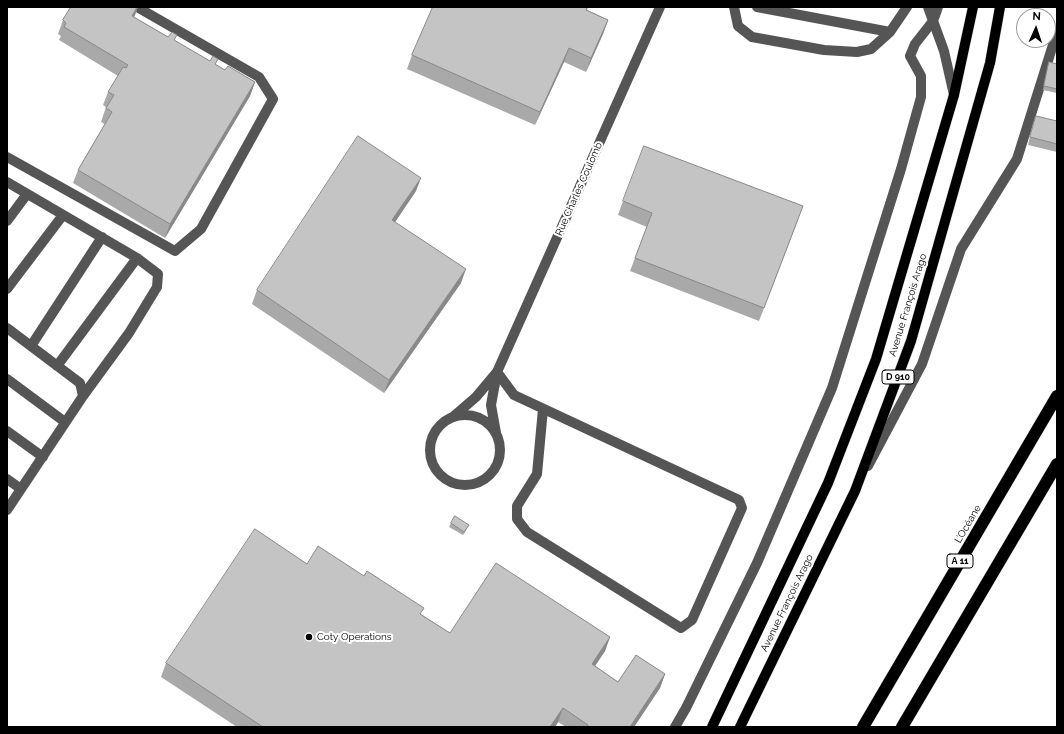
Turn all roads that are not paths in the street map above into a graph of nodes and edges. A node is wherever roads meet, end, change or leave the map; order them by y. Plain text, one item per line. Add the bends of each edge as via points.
1 (137, 7) edge
2 (660, 7) edge
3 (734, 7) edge
4 (761, 7) edge
5 (907, 7) edge
6 (928, 7) edge
7 (938, 7) edge
8 (973, 7) edge
9 (1000, 7) edge
10 (933, 21) junction
11 (890, 32) junction
12 (1057, 32) edge
13 (954, 95) junction
14 (7, 157) edge
15 (7, 182) edge
16 (27, 194) junction
17 (62, 215) junction
18 (7, 221) edge
19 (102, 238) junction
20 (137, 258) junction
21 (7, 289) edge
22 (7, 328) edge
23 (31, 346) junction
24 (57, 366) junction
25 (497, 372) junction
26 (7, 379) edge
27 (82, 396) junction
28 (1057, 396) edge
29 (543, 409) junction
30 (454, 416) junction
31 (65, 422) junction
32 (7, 431) edge
33 (496, 433) junction
34 (43, 457) junction
35 (1057, 464) edge
36 (7, 479) edge
37 (21, 489) junction
38 (855, 491) junction
39 (7, 510) edge
40 (675, 727) edge
41 (712, 727) edge
42 (740, 727) edge
43 (863, 727) edge
44 (902, 727) edge

1 - 14 street via 259,77 273,99 201,229 175,251
2 - 25 street, Rue Charles Coulomb
3 - 11 street via 738,26 752,37 824,50 857,52 871,49
4 - 11 street
5 - 11 street
6 - 10 street
7 - 10 street
8 - 13 main road, Avenue François Arago / D 910
9 - 38 main road, Avenue François Arago / D 910 via 990,63 911,341
10 - 13 street via 944,51
10 - 40 street via 915,44 910,56 921,76 921,97 832,388 757,563
12 - 38 street via 1017,159 962,249 922,364
13 - 41 main road, Avenue François Arago / D 910 via 876,359 828,483
15 - 16 street
16 - 17 street
16 - 18 street
17 - 19 street
17 - 21 street
19 - 20 street
19 - 23 street
20 - 24 street
20 - 27 street via 158,274 157,287 129,333
22 - 23 street
23 - 24 street
24 - 27 street via 80,383
25 - 29 street via 514,395
25 - 30 street, Rue Charles Coulomb via 476,398
25 - 33 street, Rue Charles Coulomb via 491,405
26 - 31 street
27 - 31 street
28 - 43 highway, L’Océane / A 11
29 - 29 street via 537,474 517,506 517,519 526,532 681,628 692,620 742,508 739,500
30 - 33 street via 468,414 481,418 488,422
30 - 33 street, Rue Charles Coulomb via 443,422 431,443 430,454 434,465 448,480 470,485 487,478 500,458 501,445
31 - 34 street
32 - 34 street
34 - 37 street
35 - 44 highway
36 - 37 street
37 - 39 street
38 - 42 main road, Avenue François Arago / D 910

